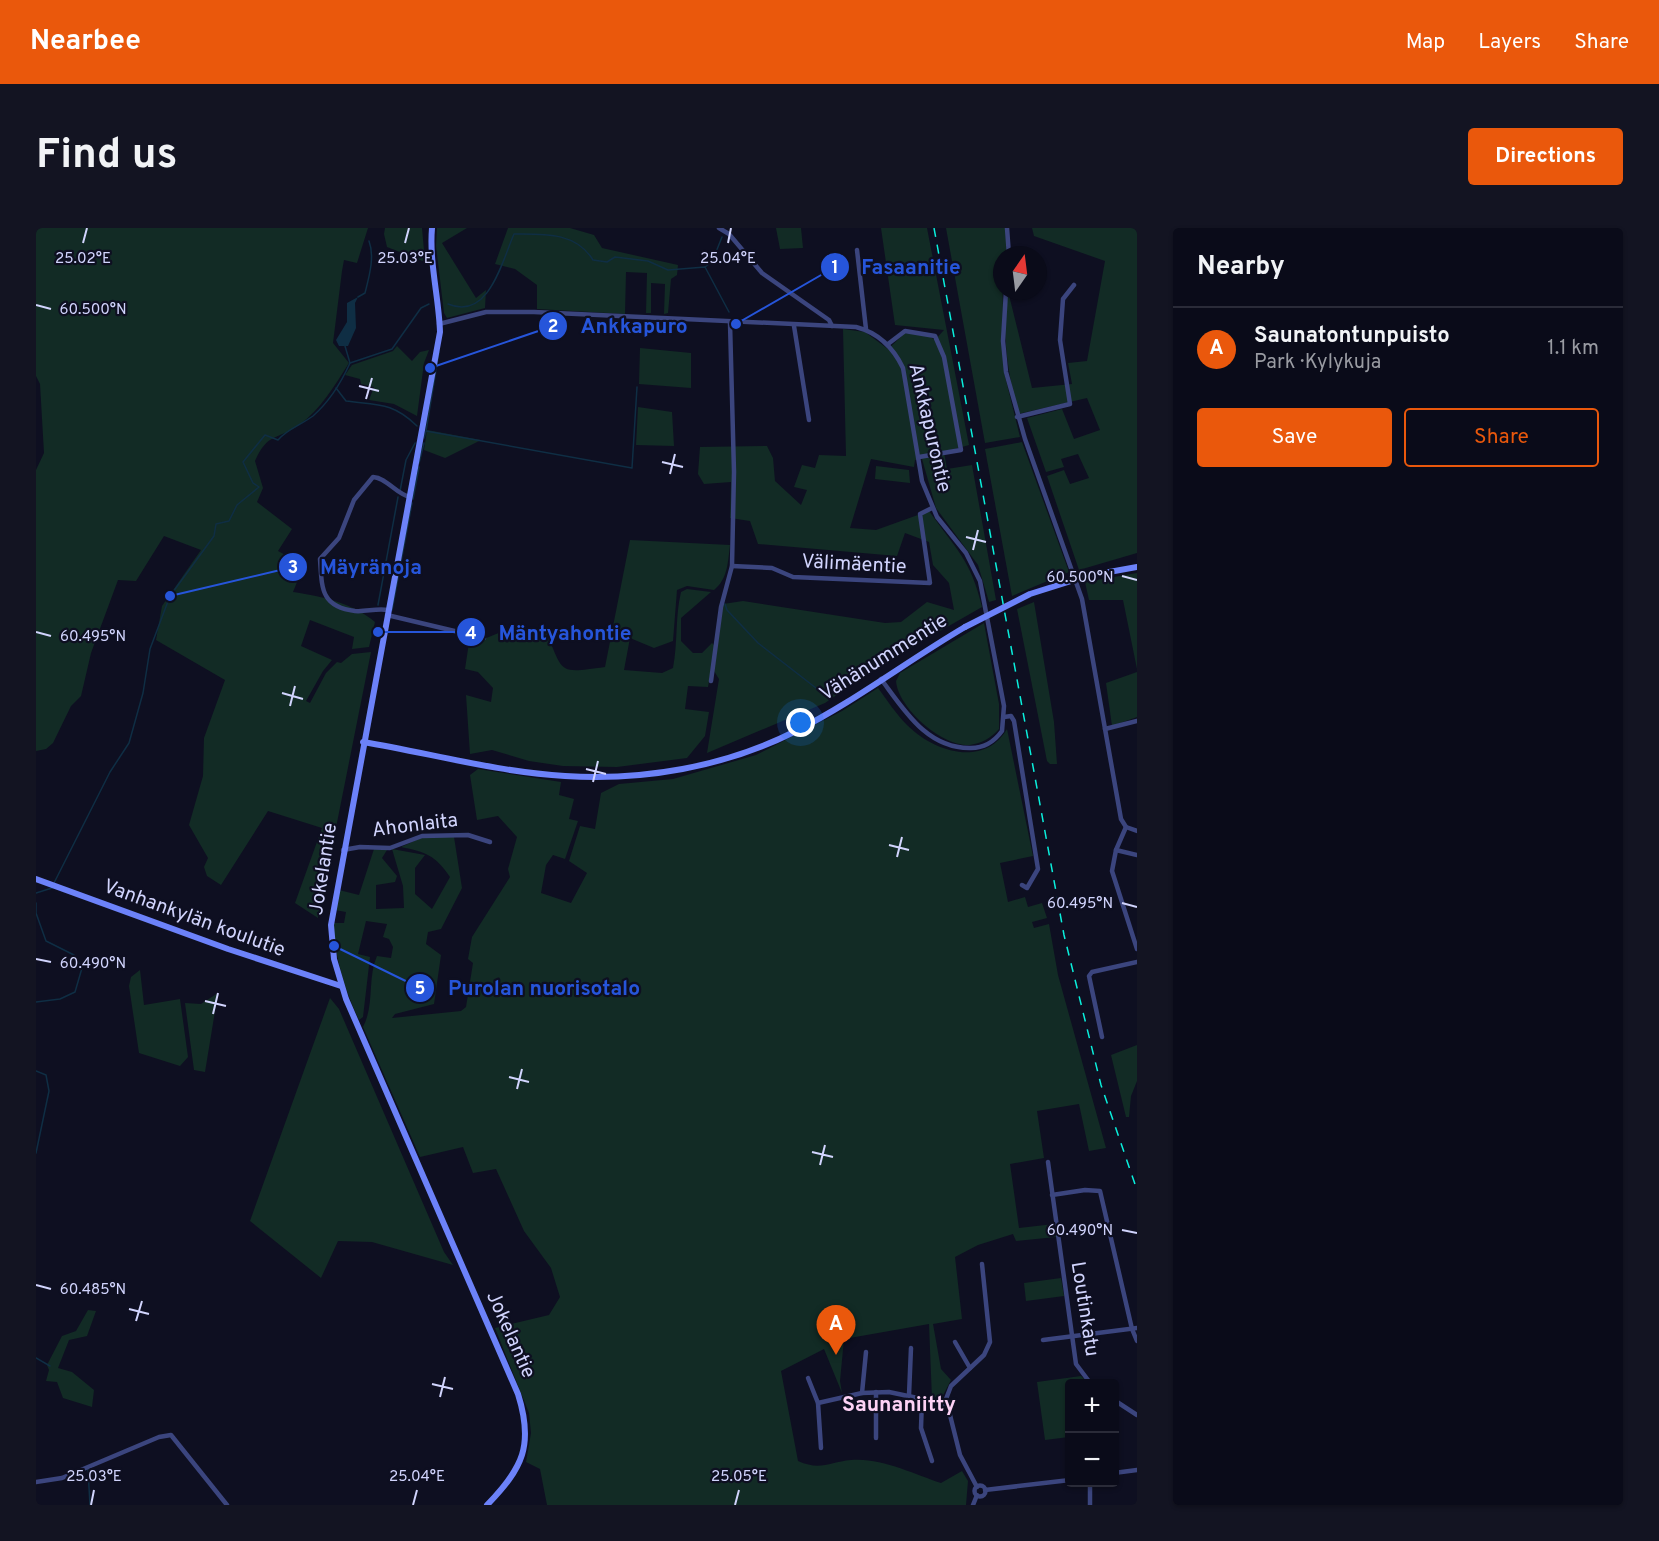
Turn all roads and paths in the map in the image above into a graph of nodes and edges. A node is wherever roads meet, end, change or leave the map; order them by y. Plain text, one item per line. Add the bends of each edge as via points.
1 (432, 228) edge
2 (719, 228) edge
3 (1007, 228) edge
4 (1008, 246) edge
5 (857, 250) dead end
6 (1074, 285) dead end
7 (1006, 300) edge
8 (730, 323) junction
9 (439, 324) junction
10 (794, 326) junction
11 (832, 326) junction
12 (866, 329) junction
13 (888, 344) junction
14 (1017, 417) junction
15 (809, 420) dead end
16 (919, 457) junction
17 (410, 497) junction
18 (932, 508) junction
19 (732, 566) junction
20 (1137, 567) edge
21 (387, 612) junction
22 (484, 638) dead end
23 (881, 679) junction
24 (711, 681) dead end
25 (1004, 717) junction
26 (1137, 720) edge
27 (1105, 729) junction
28 (363, 742) junction
29 (1126, 827) junction
30 (1137, 831) edge
31 (490, 842) dead end
32 (343, 850) junction
33 (1116, 850) junction
34 (1137, 855) edge
35 (36, 879) edge
36 (1022, 885) dead end
37 (1137, 949) edge
38 (1137, 962) edge
39 (341, 986) junction
40 (1102, 1037) dead end
41 (1048, 1162) dead end
42 (1053, 1195) junction
43 (982, 1264) dead end
44 (1134, 1328) edge
45 (1072, 1336) junction
46 (1042, 1340) dead end
47 (1137, 1341) edge
48 (955, 1342) dead end
49 (911, 1348) dead end
50 (866, 1352) dead end
51 (970, 1368) junction
52 (808, 1378) dead end
53 (1088, 1379) edge
54 (876, 1392) junction
55 (862, 1394) junction
56 (909, 1395) junction
57 (922, 1399) junction
58 (818, 1403) junction
59 (1119, 1403) edge
60 (946, 1404) junction
61 (1137, 1415) edge
62 (876, 1438) dead end
63 (821, 1448) dead end
64 (932, 1461) dead end
65 (1137, 1470) edge
66 (1119, 1472) edge
67 (1065, 1481) edge
68 (36, 1482) edge
69 (976, 1487) junction
70 (1090, 1487) edge
71 (986, 1490) junction
72 (977, 1495) junction
73 (227, 1505) edge
74 (487, 1505) edge
75 (973, 1505) edge
76 (1090, 1505) edge

1 - 9 street, Jokelantie
2 - 11 street via 729,234 762,273
3 - 4 street
5 - 12 street
6 - 14 street via 1063,299 1060,340 1070,404
7 - 14 street via 1006,372
8 - 9 street, Ankkapurontie via 486,312
8 - 10 street, Ankkapurontie
8 - 19 street
9 - 17 street, Jokelantie
10 - 11 street, Ankkapurontie
10 - 15 street
11 - 12 street, Ankkapurontie
12 - 13 street, Ankkapurontie
13 - 16 street, Ankkapurontie via 903,368
13 - 16 street via 904,331 929,333 935,336 944,357 961,450
14 - 27 street via 1082,598
16 - 18 street, Ankkapurontie via 922,481
17 - 21 street, Jokelantie
17 - 21 street via 373,477 354,500 339,538 320,559 327,600 356,611
18 - 19 street, Välimäentie via 920,514 930,583 793,577 772,567
18 - 25 street, Ankkapurontie via 966,552 980,581
19 - 24 street via 721,607
20 - 23 street, Vähänummentie, bridge via 1087,576 1030,594 965,627
21 - 22 street
21 - 28 street, Jokelantie
23 - 25 street via 913,721 948,745 986,746 1002,731
23 - 28 street, Vähänummentie via 829,713 762,747 727,759 632,775 563,776
25 - 36 street via 1011,716 1014,721 1038,869 1027,888
26 - 27 street
27 - 29 street via 1121,819
28 - 32 street, Jokelantie
29 - 30 street
29 - 33 street
31 - 32 street, Ahonlaita via 468,835 423,836 390,848
32 - 39 street, Jokelantie via 331,925
33 - 34 street
33 - 37 street via 1113,876
35 - 39 street, Vanhankylän koulutie
38 - 40 street via 1089,976
39 - 74 street, Jokelantie via 525,1415 522,1457 515,1474
41 - 42 street, Loutinkatu
42 - 44 street via 1100,1191
42 - 45 street, Loutinkatu
43 - 51 street via 990,1342 984,1355
44 - 45 street
44 - 47 street
45 - 46 street
45 - 53 street, Loutinkatu via 1076,1364
48 - 51 street
49 - 56 street
50 - 55 street
51 - 60 street via 951,1386
52 - 58 street
54 - 55 street
54 - 56 street
54 - 62 street
55 - 58 street
56 - 57 street
57 - 60 street
57 - 64 street via 921,1428
58 - 63 street
59 - 61 street
60 - 69 street via 960,1455
65 - 66 street
67 - 71 street
68 - 73 street via 62,1478 171,1435
69 - 71 street
69 - 72 street
70 - 76 street
71 - 72 street
72 - 75 street

